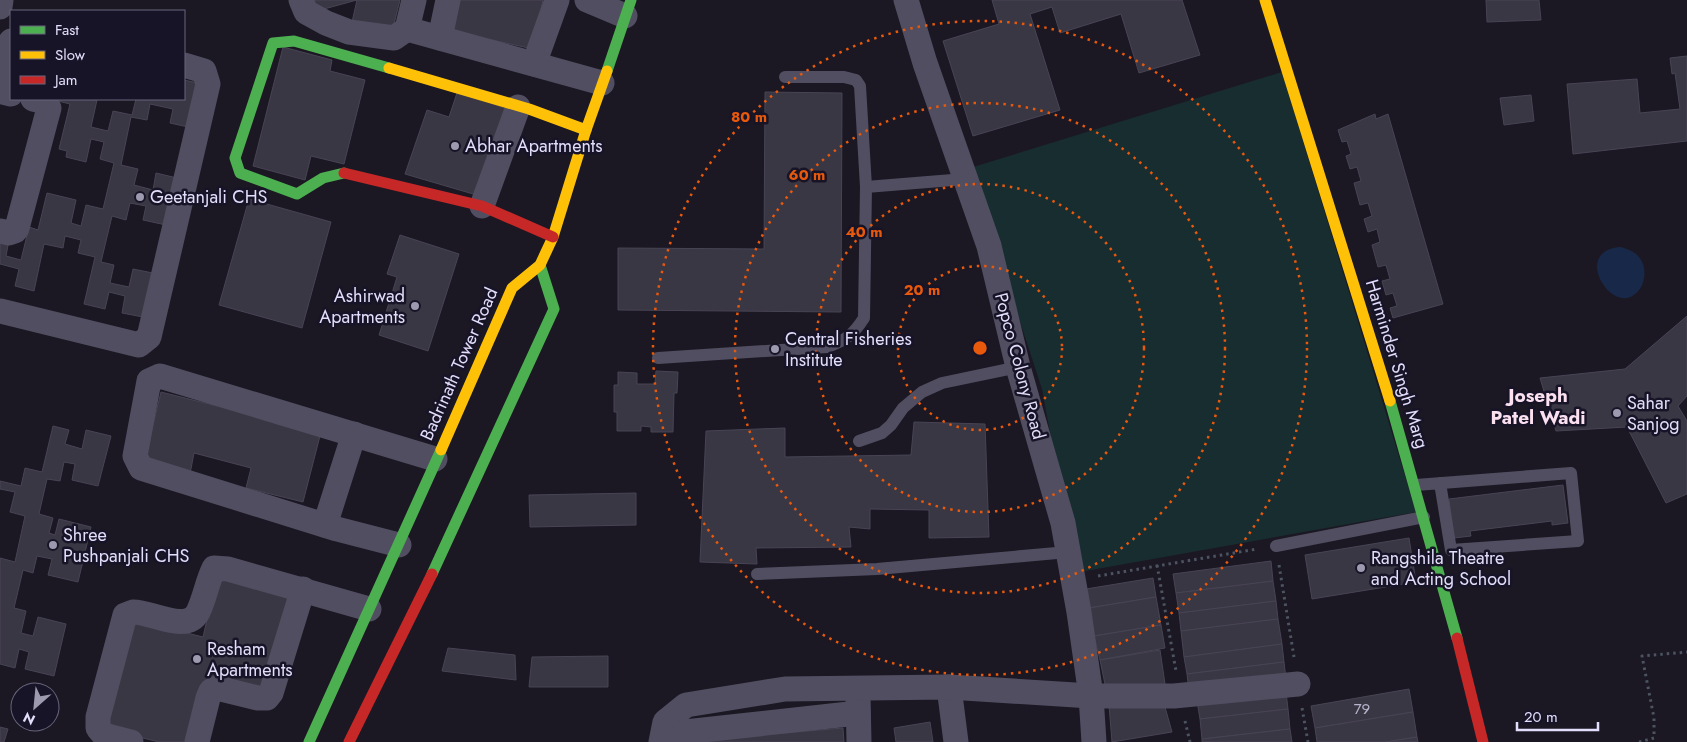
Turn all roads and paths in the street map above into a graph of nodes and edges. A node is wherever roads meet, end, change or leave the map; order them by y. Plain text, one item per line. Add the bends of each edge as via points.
1 (1, 0) edge
2 (301, 0) edge
3 (414, 0) edge
4 (448, 0) edge
5 (557, 0) edge
6 (587, 0) edge
7 (906, 0) edge
8 (1265, 0) edge
9 (0, 7) edge
10 (628, 8) edge
11 (407, 29) junction
12 (440, 38) junction
13 (10, 50) edge
14 (534, 64) junction
15 (185, 65) edge
16 (785, 78) dead end
17 (602, 84) junction
18 (5, 92) edge
19 (37, 100) edge
20 (518, 107) junction
21 (586, 130) junction
22 (965, 178) junction
23 (866, 187) junction
24 (482, 206) junction
25 (0, 231) edge
26 (553, 237) junction
27 (540, 265) junction
28 (0, 311) edge
29 (658, 358) dead end
30 (1018, 366) junction
31 (354, 434) junction
32 (859, 441) dead end
33 (436, 460) junction
34 (1440, 483) junction
35 (1416, 484) junction
36 (1424, 517) junction
37 (325, 525) junction
38 (399, 545) junction
39 (1276, 546) junction
40 (1068, 552) junction
41 (1157, 566) junction
42 (758, 574) dead end
43 (1074, 580) junction
44 (303, 589) junction
45 (369, 609) junction
46 (1687, 652) edge
47 (1298, 684) junction
48 (949, 687) junction
49 (858, 688) junction
50 (1181, 695) junction
51 (1091, 696) junction
52 (858, 713) junction
53 (131, 742) edge
54 (198, 742) edge
55 (309, 742) edge
56 (349, 742) edge
57 (661, 742) edge
58 (674, 742) edge
59 (859, 742) edge
60 (956, 742) edge
61 (1094, 742) edge
62 (1190, 742) edge
63 (1308, 742) edge
64 (1483, 742) edge
65 (1639, 742) edge

1 - 9 street
2 - 11 street via 306,12 350,32 394,38
3 - 11 street
4 - 12 street
5 - 14 street
6 - 10 street
7 - 22 street, Popco Colony Road
8 - 35 street, Harminder Singh Marg
10 - 17 street, Badrinath Tower Road
11 - 12 street
12 - 14 street
13 - 18 street
14 - 17 street
15 - 28 street via 204,71 208,84 149,337 138,345
16 - 23 lane via 844,77 856,80 860,86
17 - 21 street, Badrinath Tower Road
19 - 25 street via 46,102 49,108 17,228 9,233
20 - 21 street
20 - 24 street
20 - 24 street via 294,41 273,43 235,158 240,173 297,194 324,178 346,173
21 - 26 street, Badrinath Tower Road
22 - 23 lane
22 - 30 street, Popco Colony Road via 988,246
23 - 29 lane via 864,318 843,341 827,347
24 - 26 street
26 - 27 street, Badrinath Tower Road
27 - 33 street, Badrinath Tower Road via 512,288
27 - 56 street via 554,309 417,606
30 - 32 lane via 942,383 922,392 882,433
30 - 40 street, Popco Colony Road via 1063,523
31 - 33 street
31 - 37 street
31 - 37 street via 160,376 149,381 135,456 141,468
33 - 38 street, Badrinath Tower Road
34 - 34 lane via 1571,472 1578,541 1451,550
34 - 35 lane
35 - 36 street, Harminder Singh Marg
36 - 39 lane
36 - 64 street, Harminder Singh Marg
37 - 38 street
38 - 45 street, Badrinath Tower Road
39 - 41 path
39 - 47 path
40 - 42 lane
40 - 43 street, Popco Colony Road
41 - 43 path
41 - 50 path
43 - 51 street, Popco Colony Road
44 - 45 street
44 - 53 street via 214,568 198,613 192,620 182,622 133,612 125,615 98,717 98,728 104,736
44 - 54 street via 271,693 267,698 258,698 218,688 211,691
45 - 55 street, Badrinath Tower Road
46 - 65 path via 1642,656 1654,718 1654,738
47 - 50 street
47 - 63 path
48 - 49 street
48 - 51 street
48 - 60 street
49 - 52 street
49 - 57 street via 785,689 686,705 665,722
50 - 51 street
50 - 62 path
51 - 61 street, Popco Colony Road
52 - 58 street via 685,732
52 - 59 street

